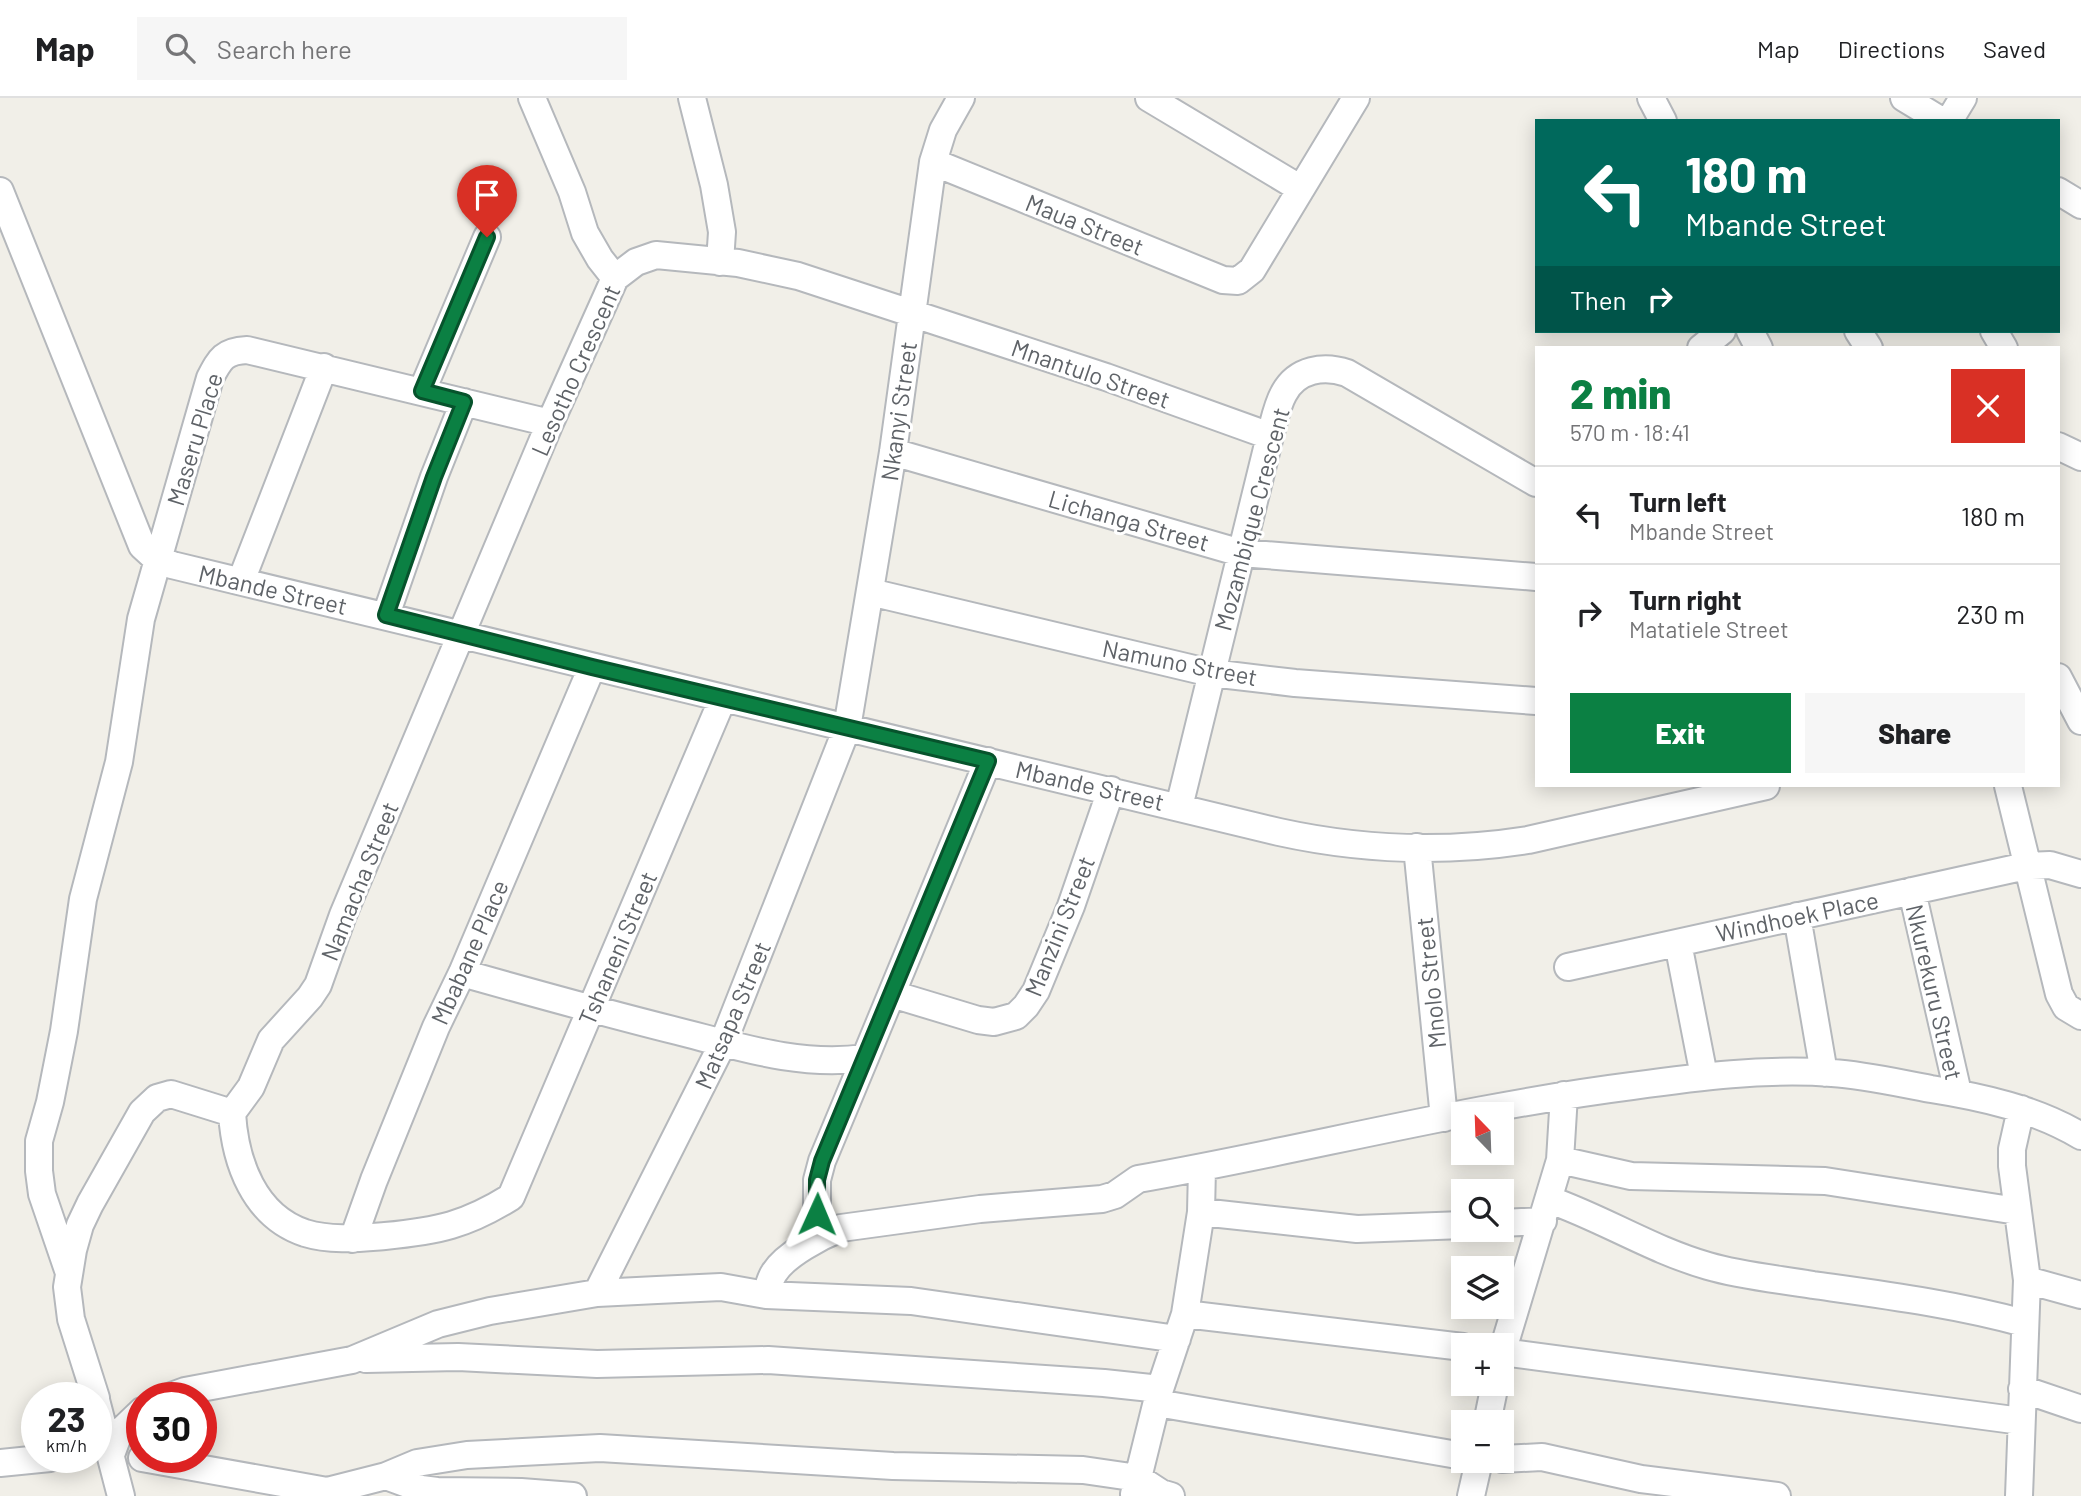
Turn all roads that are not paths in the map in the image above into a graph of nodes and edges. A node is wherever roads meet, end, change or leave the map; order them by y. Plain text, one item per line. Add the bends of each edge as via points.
1 (532, 98) edge
2 (692, 98) edge
3 (961, 98) edge
4 (1149, 98) edge
5 (1356, 98) edge
6 (1651, 98) edge
7 (1904, 98) edge
8 (1963, 98) edge
9 (1662, 119) edge
10 (1939, 119) edge
11 (1951, 119) edge
12 (933, 162) junction
13 (1301, 189) junction
14 (0, 191) edge
15 (2060, 192) edge
16 (2081, 205) edge
17 (487, 237) dead end
18 (720, 262) junction
19 (615, 278) junction
20 (912, 313) junction
21 (1720, 333) edge
22 (1704, 346) edge
23 (324, 367) junction
24 (422, 391) junction
25 (464, 402) junction
26 (550, 423) junction
27 (1270, 436) junction
28 (2060, 447) edge
29 (894, 453) junction
30 (2081, 457) edge
31 (1535, 482) edge
32 (1241, 553) junction
33 (157, 558) junction
34 (1535, 577) edge
35 (241, 582) junction
36 (870, 592) junction
37 (386, 615) junction
38 (461, 633) junction
39 (592, 667) junction
40 (1211, 673) junction
41 (2060, 682) edge
42 (723, 698) junction
43 (1535, 701) edge
44 (2074, 713) edge
45 (847, 728) junction
46 (988, 761) junction
47 (1757, 787) edge
48 (2008, 787) edge
49 (1111, 790) junction
50 (1682, 795) edge
51 (1179, 807) junction
52 (1417, 847) junction
53 (2026, 866) junction
54 (2081, 874) edge
55 (1912, 891) junction
56 (1797, 916) junction
57 (1678, 943) junction
58 (1568, 967) dead end
59 (461, 973) junction
60 (892, 994) junction
61 (591, 1009) junction
62 (2081, 1016) edge
63 (723, 1043) junction
64 (866, 1058) junction
65 (1824, 1073) junction
66 (1704, 1076) junction
67 (1958, 1093) junction
68 (1564, 1095) junction
69 (2021, 1110) junction
70 (232, 1113) junction
71 (1444, 1118) junction
72 (2081, 1136) edge
73 (1560, 1160) junction
74 (1202, 1168) junction
75 (1546, 1210) junction
76 (2017, 1211) junction
77 (1201, 1212) junction
78 (1514, 1219) edge
79 (1451, 1225) edge
80 (822, 1236) junction
81 (353, 1238) junction
82 (69, 1273) junction
83 (2027, 1280) junction
84 (597, 1293) junction
85 (766, 1294) junction
86 (2081, 1295) edge
87 (1185, 1314) junction
88 (2024, 1323) junction
89 (1508, 1333) edge
90 (1177, 1339) junction
91 (1451, 1346) edge
92 (1514, 1354) edge
93 (352, 1360) junction
94 (91, 1382) edge
95 (217, 1385) edge
96 (2022, 1389) junction
97 (1159, 1396) junction
98 (2081, 1409) edge
99 (2021, 1420) junction
100 (126, 1427) edge
101 (112, 1443) edge
102 (1451, 1454) edge
103 (1514, 1458) edge
104 (21, 1461) edge
105 (0, 1463) edge
106 (112, 1471) edge
107 (217, 1472) edge
108 (1476, 1473) edge
109 (386, 1476) junction
110 (1136, 1487) edge
111 (333, 1494) edge
112 (121, 1496) edge
113 (573, 1496) edge
114 (1171, 1496) edge
115 (1471, 1496) edge
116 (1777, 1496) edge
117 (2019, 1496) edge

1 - 19 street via 585,233
2 - 18 street via 714,185 722,232
3 - 12 street, Nkanyi Street via 943,130
4 - 13 street
5 - 13 street
6 - 9 street
7 - 10 street
8 - 11 street
12 - 13 street, Maua Street via 1223,280 1238,281 1252,270
12 - 20 street, Nkanyi Street
14 - 33 street via 138,536
15 - 16 street
17 - 24 street
18 - 19 street, Lesotho Crescent via 656,255 635,262
18 - 20 street, Lesotho Crescent via 798,276
19 - 26 street, Lesotho Crescent
20 - 27 street, Mnantulo Street
20 - 29 street, Nkanyi Street
21 - 22 street
23 - 24 street, Maseru Place
23 - 33 street, Maseru Place via 247,350 234,351 218,362
23 - 35 street
24 - 25 street, Maseru Place
25 - 26 street, Maseru Place
25 - 37 street
26 - 38 street, Lesotho Crescent
27 - 31 street, Mozambique Crescent via 1284,393 1293,382 1312,370 1334,369
27 - 32 street, Mozambique Crescent
28 - 30 street
29 - 32 street, Lichanga Street
29 - 36 street, Nkanyi Street
32 - 34 street, Lichanga Street
32 - 40 street, Mozambique Crescent
33 - 35 street, Mbande Street
33 - 82 street via 141,619 119,762 83,900 64,1031 39,1141 42,1194
35 - 37 street, Mbande Street
36 - 40 street, Namuno Street
36 - 45 street, Nkanyi Street
37 - 38 street, Mbande Street
38 - 39 street, Mbande Street
38 - 70 street, Namacha Street via 318,985 271,1041 251,1087
39 - 42 street, Mbande Street
39 - 59 street, Mbabane Place
40 - 43 street, Namuno Street
40 - 51 street, Mozambique Crescent
41 - 44 street
42 - 45 street, Mbande Street
42 - 61 street, Tshaneni Street
45 - 46 street, Mbande Street
45 - 63 street, Matsapa Street
46 - 49 street, Mbande Street
46 - 60 street
47 - 50 street, Mbande Street
48 - 53 street
49 - 51 street, Mbande Street
49 - 60 street, Manzini Street via 1036,991 1016,1016 994,1022 978,1020
50 - 52 street, Mbande Street via 1528,840
51 - 52 street, Mbande Street via 1315,840
52 - 71 street, Mnolo Street
53 - 54 street, Windhoek Place via 2050,865
53 - 55 street, Windhoek Place
53 - 62 street via 2059,994 2066,1007
55 - 56 street, Windhoek Place
55 - 67 street, Nkurekuru Street
56 - 57 street, Windhoek Place
56 - 65 street
57 - 58 street, Windhoek Place
57 - 66 street
59 - 61 street
59 - 81 street, Mbabane Place
60 - 64 street
61 - 63 street
61 - 81 street, Tshaneni Street via 511,1197 470,1220 439,1230
63 - 64 street via 798,1060
63 - 84 street, Matsapa Street
64 - 80 street via 822,1161 817,1214
65 - 66 street
65 - 67 street
66 - 68 street
67 - 69 street
68 - 71 street
68 - 73 street
69 - 72 street
69 - 76 street via 2012,1149
70 - 81 street via 238,1158 267,1209 306,1233
70 - 82 street via 171,1094 150,1103 80,1225
71 - 74 street
73 - 75 street
73 - 76 street via 1631,1176 1825,1181
74 - 77 street
74 - 80 street via 1138,1179 1102,1199 865,1224
75 - 78 street
75 - 88 street via 1579,1210 1706,1266 1914,1299
75 - 89 street
76 - 83 street
77 - 79 street via 1357,1229
77 - 87 street
80 - 85 street via 775,1271
82 - 94 street via 71,1318
83 - 86 street
83 - 88 street
84 - 85 street via 721,1287
84 - 93 street via 438,1324
85 - 90 street via 911,1301
87 - 90 street
87 - 91 street
88 - 96 street
90 - 97 street
92 - 99 street
93 - 95 street
93 - 97 street via 457,1357 597,1364 768,1360 1104,1383
96 - 98 street
96 - 99 street
97 - 102 street
97 - 110 street
99 - 117 street
100 - 101 street
103 - 116 street via 1542,1457 1641,1479
104 - 105 street
106 - 112 street
107 - 111 street
108 - 115 street
109 - 110 street via 417,1463 467,1455 600,1448 893,1466 1083,1470
109 - 111 street
109 - 113 street via 436,1491
110 - 114 street

